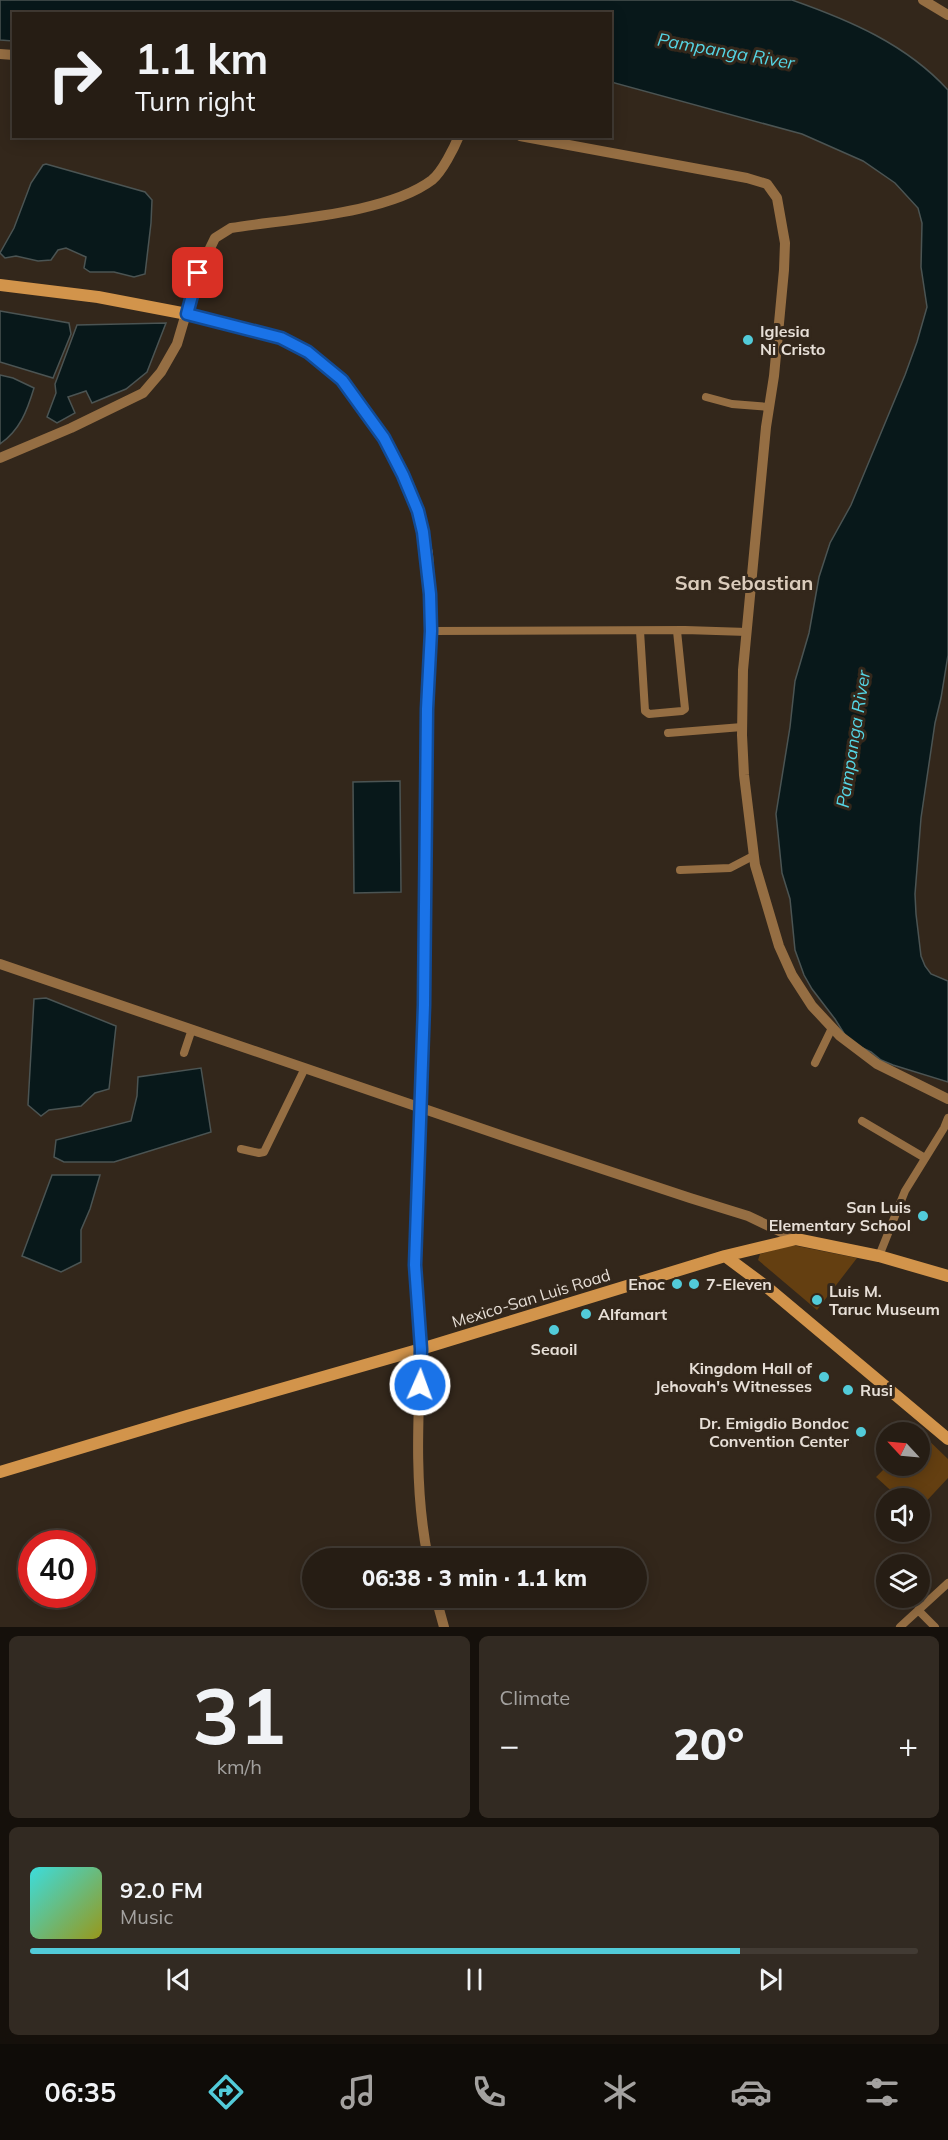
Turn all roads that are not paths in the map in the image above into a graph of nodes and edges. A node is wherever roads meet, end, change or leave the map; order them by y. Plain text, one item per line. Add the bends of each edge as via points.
1 (923, 0) edge
2 (948, 15) edge
3 (458, 138) edge
4 (530, 138) edge
5 (0, 285) edge
6 (187, 314) junction
7 (706, 397) dead end
8 (769, 407) junction
9 (0, 458) edge
10 (640, 630) junction
11 (431, 631) junction
12 (677, 631) junction
13 (747, 632) junction
14 (742, 727) junction
15 (668, 733) dead end
16 (753, 856) junction
17 (680, 870) dead end
18 (0, 964) edge
19 (832, 1028) junction
20 (192, 1029) junction
21 (184, 1053) dead end
22 (815, 1063) dead end
23 (305, 1068) junction
24 (948, 1100) edge
25 (419, 1106) junction
26 (948, 1118) edge
27 (862, 1120) dead end
28 (241, 1149) dead end
29 (925, 1158) junction
30 (796, 1239) junction
31 (725, 1256) junction
32 (879, 1256) junction
33 (948, 1276) edge
34 (421, 1349) junction
35 (948, 1439) edge
36 (0, 1472) edge
37 (426, 1548) edge
38 (948, 1583) edge
39 (439, 1608) edge
40 (918, 1610) junction
41 (444, 1627) edge
42 (900, 1627) edge
43 (935, 1627) edge

1 - 2 street
3 - 6 street via 434,179 387,202 231,228 215,238 198,273
4 - 8 street via 767,184 777,198 785,243
5 - 6 main road via 98,297
6 - 9 street via 177,344 143,393
6 - 11 main road via 281,338 308,352 342,380 384,438 418,511 426,554
7 - 8 street
8 - 13 street
10 - 11 street
10 - 12 street
10 - 12 street via 644,706 649,714 685,709
11 - 25 main road
12 - 13 street
13 - 14 street
14 - 15 street
14 - 16 street
16 - 17 street via 730,868
16 - 19 street via 764,901 792,975
18 - 20 street
19 - 22 street
19 - 24 street via 878,1064
20 - 21 street
20 - 23 street
23 - 25 street
23 - 28 street via 264,1152
25 - 30 street via 748,1216
25 - 34 main road via 415,1265
26 - 29 street
27 - 29 street
29 - 32 street via 905,1191
30 - 31 main road, Mexico-San Luis Road
30 - 32 main road
31 - 34 main road, Mexico-San Luis Road
31 - 35 main road
32 - 33 main road
34 - 36 main road, Mexico-San Luis Road
34 - 37 street via 420,1495
38 - 40 street
39 - 41 street
40 - 42 street
40 - 43 street

